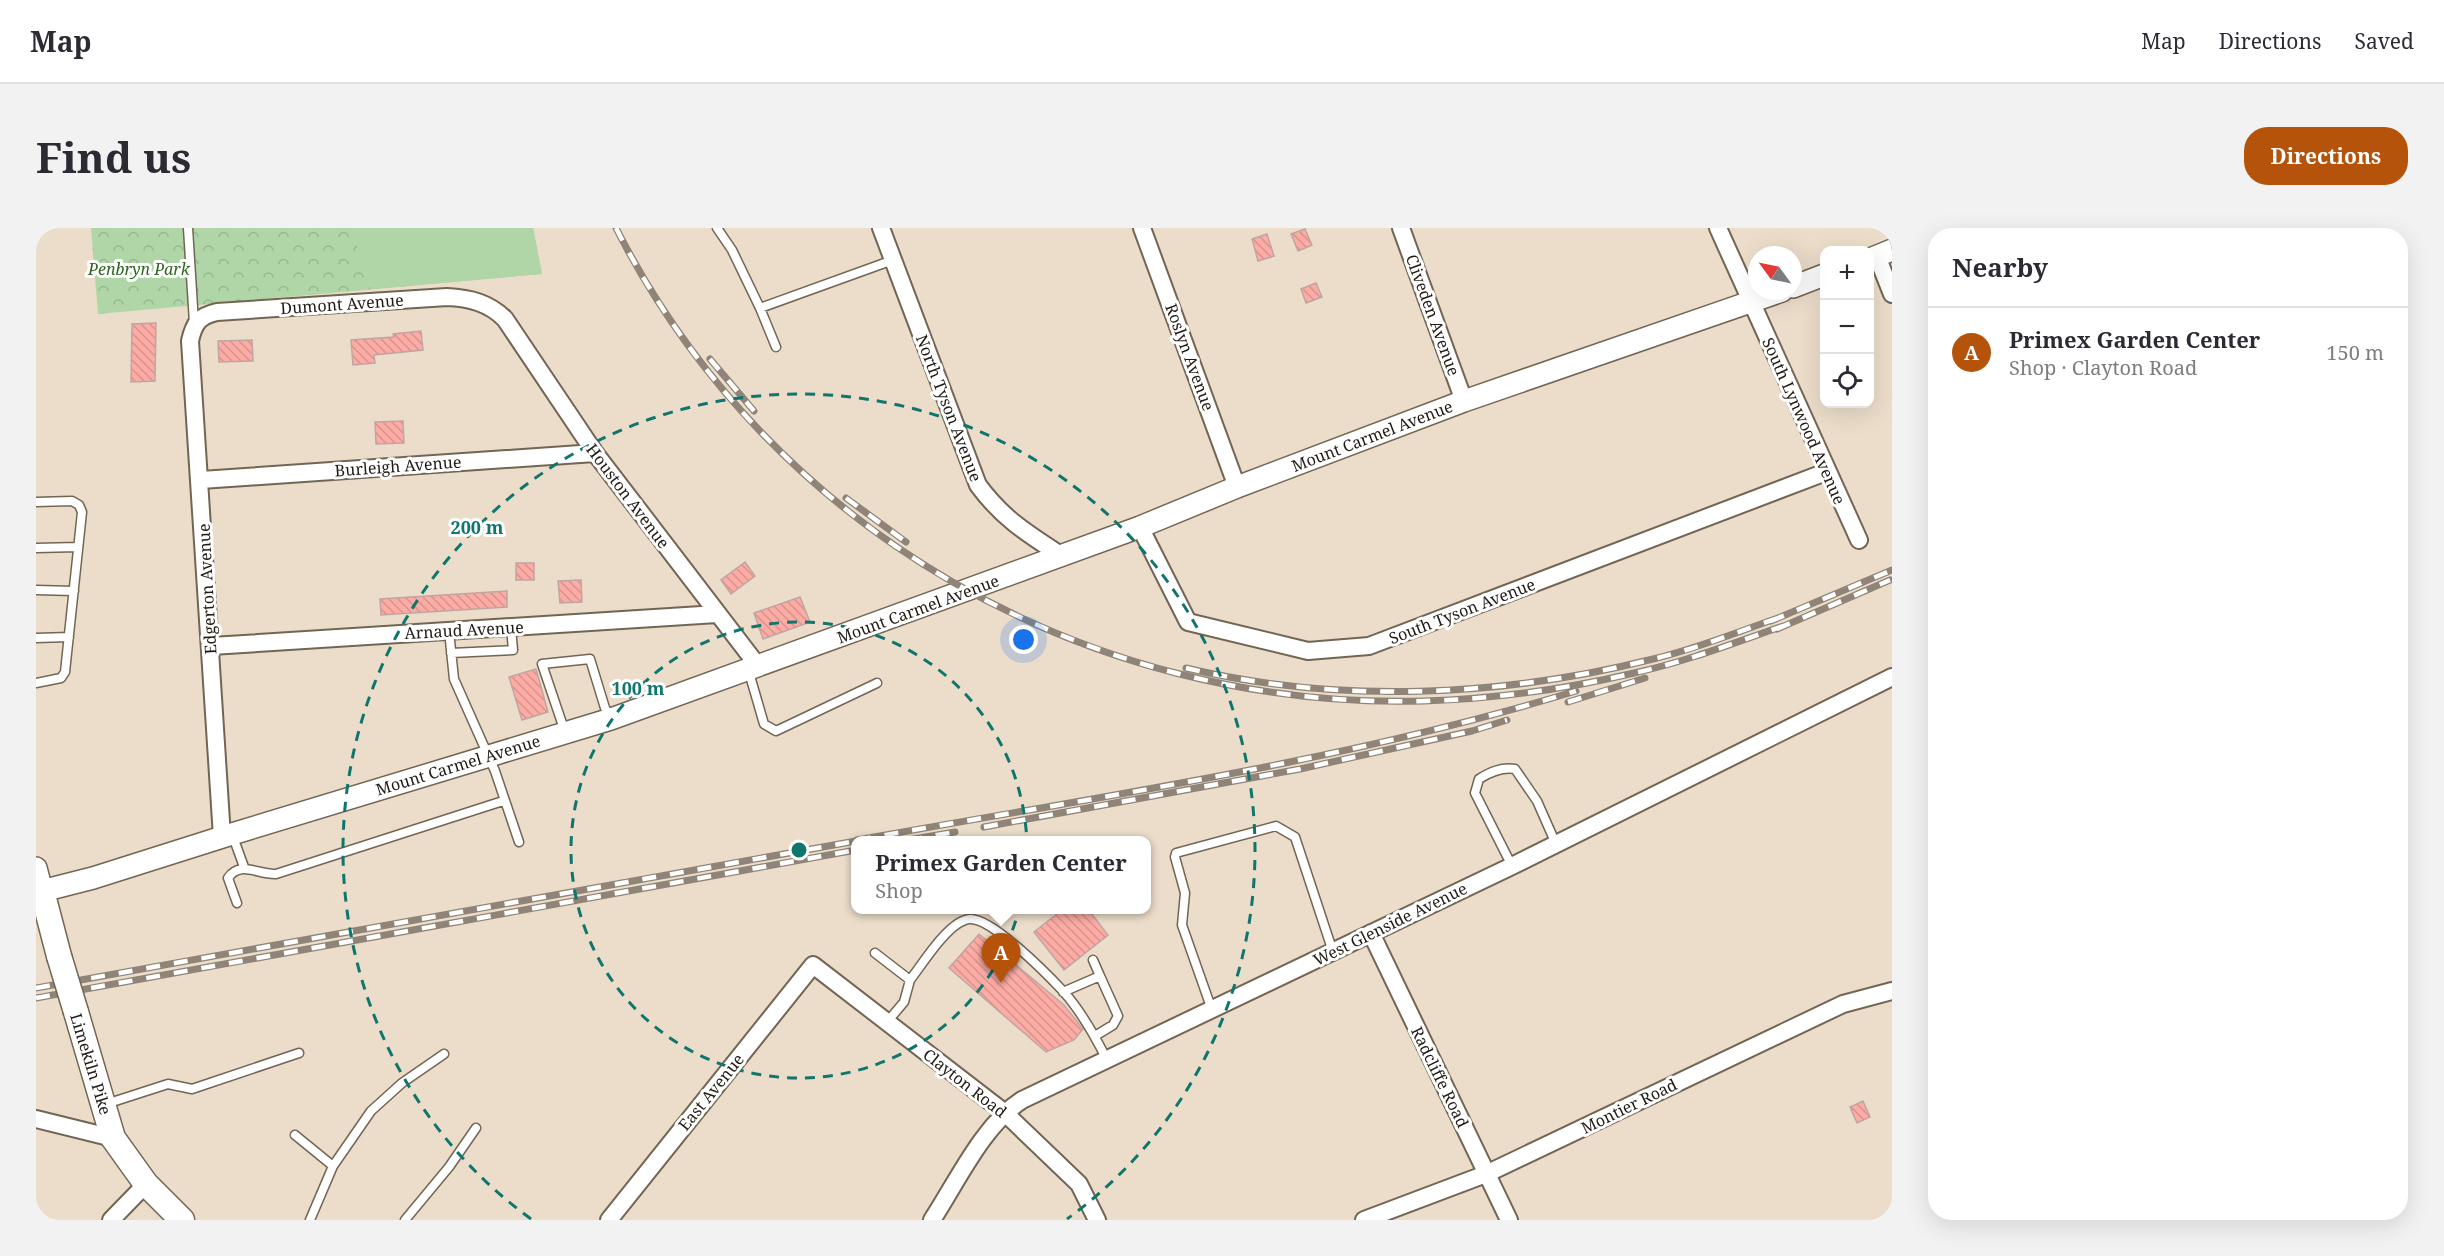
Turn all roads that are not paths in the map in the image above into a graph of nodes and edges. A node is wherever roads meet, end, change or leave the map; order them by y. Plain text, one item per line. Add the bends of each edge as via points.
1 (188, 228) edge
2 (717, 228) edge
3 (881, 228) edge
4 (1142, 228) edge
5 (1401, 228) edge
6 (1718, 228) edge
7 (1879, 255) edge
8 (893, 260) junction
9 (1820, 277) edge
10 (1802, 284) edge
11 (1892, 294) edge
12 (1759, 300) edge
13 (1751, 303) junction
14 (760, 308) junction
15 (505, 320) joint
16 (194, 324) junction
17 (776, 347) dead end
18 (1464, 401) junction
19 (595, 453) junction
20 (1826, 472) junction
21 (201, 480) junction
22 (1237, 487) junction
23 (36, 502) edge
24 (1140, 527) junction
25 (1858, 540) dead end
26 (78, 547) junction
27 (36, 548) edge
28 (1062, 556) junction
29 (36, 590) edge
30 (74, 591) junction
31 (717, 614) junction
32 (511, 628) junction
33 (449, 631) junction
34 (69, 637) junction
35 (36, 638) edge
36 (211, 646) junction
37 (451, 653) junction
38 (753, 667) junction
39 (1892, 677) edge
40 (36, 683) edge
41 (877, 683) dead end
42 (611, 719) junction
43 (565, 732) junction
44 (488, 756) junction
45 (504, 801) junction
46 (227, 835) junction
47 (519, 842) dead end
48 (1556, 844) junction
49 (1512, 866) junction
50 (244, 867) junction
51 (38, 884) edge
52 (237, 903) dead end
53 (36, 930) edge
54 (1371, 933) junction
55 (1333, 952) junction
56 (58, 953) junction
57 (875, 953) dead end
58 (1093, 960) dead end
59 (813, 965) joint
60 (1100, 976) junction
61 (910, 980) junction
62 (1892, 991) edge
63 (1063, 992) junction
64 (1212, 1011) junction
65 (887, 1022) junction
66 (1095, 1036) junction
67 (299, 1053) dead end
68 (444, 1054) dead end
69 (1108, 1061) junction
70 (103, 1105) junction
71 (1005, 1113) junction
72 (36, 1119) edge
73 (476, 1128) dead end
74 (295, 1135) dead end
75 (113, 1138) junction
76 (333, 1166) junction
77 (1486, 1174) junction
78 (146, 1184) junction
79 (111, 1220) edge
80 (182, 1220) edge
81 (310, 1220) edge
82 (405, 1220) edge
83 (609, 1220) edge
84 (932, 1220) edge
85 (1097, 1220) edge
86 (1364, 1220) edge
87 (1509, 1220) edge

1 - 16 lane
2 - 14 lane
3 - 8 street, North Tyson Avenue
4 - 22 street, Roslyn Avenue
5 - 18 street, Cliveden Avenue
6 - 13 street, South Lynwood Avenue
7 - 11 street
8 - 14 lane
8 - 28 street, North Tyson Avenue via 978,486 1014,525
9 - 10 street
12 - 13 street, Mount Carmel Avenue
13 - 18 street, Mount Carmel Avenue
13 - 20 street, South Lynwood Avenue
14 - 17 lane
15 - 16 street, Dumont Avenue via 480,303 447,297 217,312 204,315
15 - 19 street, Houston Avenue
16 - 21 street, Edgerton Avenue via 190,341
18 - 22 street, Mount Carmel Avenue
19 - 21 street, Burleigh Avenue
19 - 31 street, Houston Avenue
20 - 24 street, South Tyson Avenue via 1369,646 1308,651 1188,622
20 - 25 street, South Lynwood Avenue
21 - 36 street, Edgerton Avenue
22 - 24 street, Mount Carmel Avenue
23 - 26 lane via 72,501 79,505 82,512
24 - 28 street, Mount Carmel Avenue
26 - 27 lane
26 - 30 lane
28 - 38 street, Mount Carmel Avenue
29 - 30 lane
30 - 34 lane
31 - 32 street, Arnaud Avenue
31 - 38 street, Houston Avenue
32 - 33 street, Arnaud Avenue
32 - 37 lane via 513,650
33 - 36 street, Arnaud Avenue
33 - 37 lane
34 - 35 lane
34 - 40 lane via 61,678
36 - 46 street, Edgerton Avenue
37 - 44 lane via 454,679
38 - 41 lane via 764,724 776,731
38 - 42 street, Mount Carmel Avenue
39 - 48 street, West Glenside Avenue
42 - 43 street, Mount Carmel Avenue
42 - 43 lane via 590,659 542,664
43 - 44 street, Mount Carmel Avenue
44 - 45 lane
44 - 46 street, Mount Carmel Avenue
45 - 47 lane
45 - 50 lane via 276,874 266,875
46 - 50 lane
46 - 51 street, Mount Carmel Avenue via 93,878
48 - 49 street, West Glenside Avenue
48 - 49 lane via 1537,801 1515,769 1506,767 1487,774 1475,785 1475,793
49 - 54 street, West Glenside Avenue
50 - 52 lane via 228,878
51 - 56 main road, Limekiln Pike
53 - 56 main road
54 - 55 street, West Glenside Avenue
54 - 77 street, Radcliffe Road
55 - 64 street, West Glenside Avenue
55 - 64 lane via 1295,837 1287,830 1276,826 1176,853 1185,893 1182,925
56 - 70 main road, Limekiln Pike, bridge
57 - 61 lane
58 - 60 lane
59 - 65 street, Clayton Road
59 - 83 street, East Avenue
60 - 63 lane
60 - 66 lane via 1118,1016 1113,1025
61 - 63 lane via 945,934 970,919 1002,935
61 - 65 lane via 904,1002
62 - 77 street, Montier Road via 1843,1004
63 - 66 lane
64 - 69 street, West Glenside Avenue
65 - 71 street, Clayton Road
66 - 69 lane
67 - 70 lane via 192,1089 168,1084
68 - 76 lane via 371,1111
69 - 71 street, West Glenside Avenue via 1022,1100
70 - 75 main road, Limekiln Pike
71 - 84 street, West Glenside Avenue
71 - 85 street, Clayton Road via 1079,1184
72 - 75 street
73 - 82 lane
74 - 76 lane
75 - 78 main road, Limekiln Pike
76 - 81 lane
77 - 86 street, Montier Road
77 - 87 street, Radcliffe Road
78 - 79 street
78 - 80 main road, Limekiln Pike

